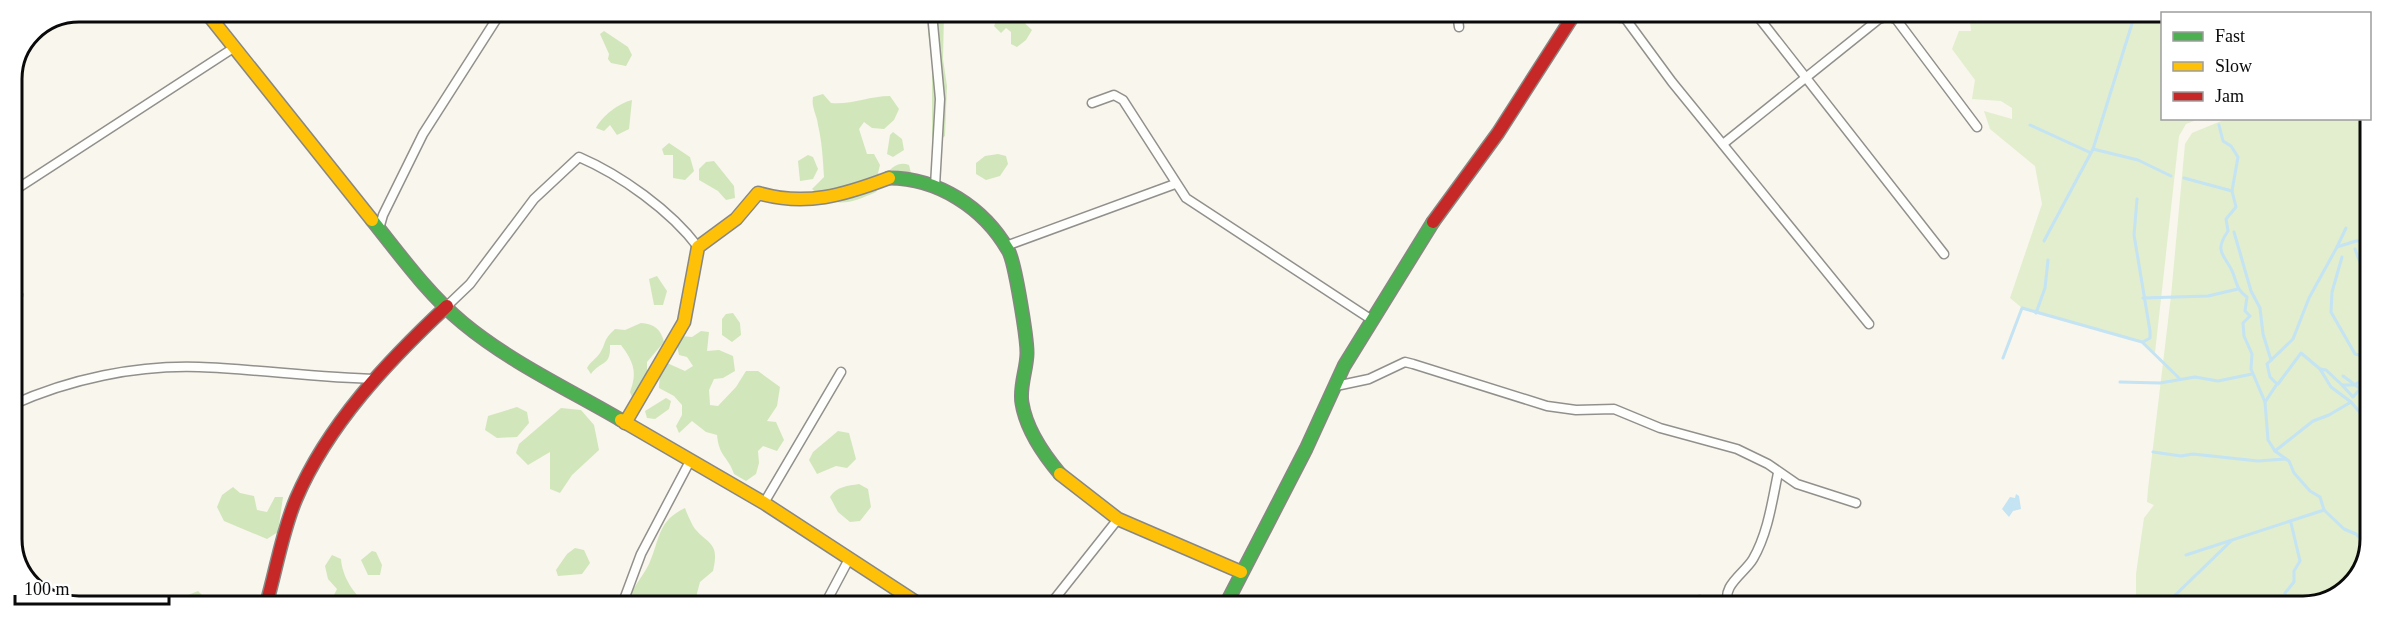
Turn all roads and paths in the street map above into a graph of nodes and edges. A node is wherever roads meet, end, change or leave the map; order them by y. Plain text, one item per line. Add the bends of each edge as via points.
1 (214, 22) edge
2 (495, 22) edge
3 (933, 22) edge
4 (1458, 22) edge
5 (1570, 22) edge
6 (1628, 22) edge
7 (1763, 22) edge
8 (1875, 22) edge
9 (1899, 22) edge
10 (1459, 27) dead end
11 (235, 47) junction
12 (1806, 75) junction
13 (1092, 103) dead end
14 (1977, 127) dead end
15 (1723, 144) junction
16 (1175, 184) junction
17 (22, 185) edge
18 (935, 186) junction
19 (379, 229) junction
20 (1006, 246) junction
21 (698, 247) junction
22 (1944, 254) dead end
23 (447, 306) junction
24 (1372, 320) junction
25 (1869, 324) dead end
26 (840, 372) dead end
27 (377, 379) junction
28 (1336, 386) junction
29 (23, 400) edge
30 (626, 423) junction
31 (690, 461) junction
32 (1779, 472) junction
33 (764, 503) junction
34 (1856, 503) dead end
35 (1118, 519) junction
36 (849, 559) junction
37 (1241, 572) junction
38 (269, 596) edge
39 (625, 596) edge
40 (829, 596) edge
41 (906, 596) edge
42 (1057, 596) edge
43 (1230, 596) edge
44 (1727, 596) edge

1 - 11 street
2 - 19 street via 423,134
3 - 18 street via 940,99
4 - 10 street
5 - 24 street via 1498,133 1427,229
6 - 15 street
7 - 12 street
8 - 12 street
9 - 14 street
11 - 17 street
11 - 19 street
12 - 15 street
12 - 22 street
13 - 16 street via 1114,94 1123,100
15 - 25 street
16 - 20 street
16 - 24 street via 1186,198
18 - 20 street via 983,215
18 - 21 street via 910,178 889,178 852,193 810,201 758,193 736,219
19 - 23 street
20 - 35 street via 1013,266 1027,353 1023,414 1044,455 1062,476
21 - 23 street via 659,206 579,157 534,199 470,284
21 - 30 street via 684,322
23 - 27 street via 398,352
23 - 30 street via 463,323 511,356
24 - 28 street
26 - 33 street
27 - 29 street via 197,367 105,376
27 - 38 street via 319,452 295,501
28 - 32 street via 1369,379 1405,362 1546,406 1614,409 1660,428 1737,449
28 - 37 street
30 - 31 street
31 - 33 street
31 - 39 street via 641,554
32 - 34 street via 1806,487
32 - 44 street via 1765,535
33 - 36 street
35 - 37 street
35 - 42 street
36 - 40 street
36 - 41 street
37 - 43 street

